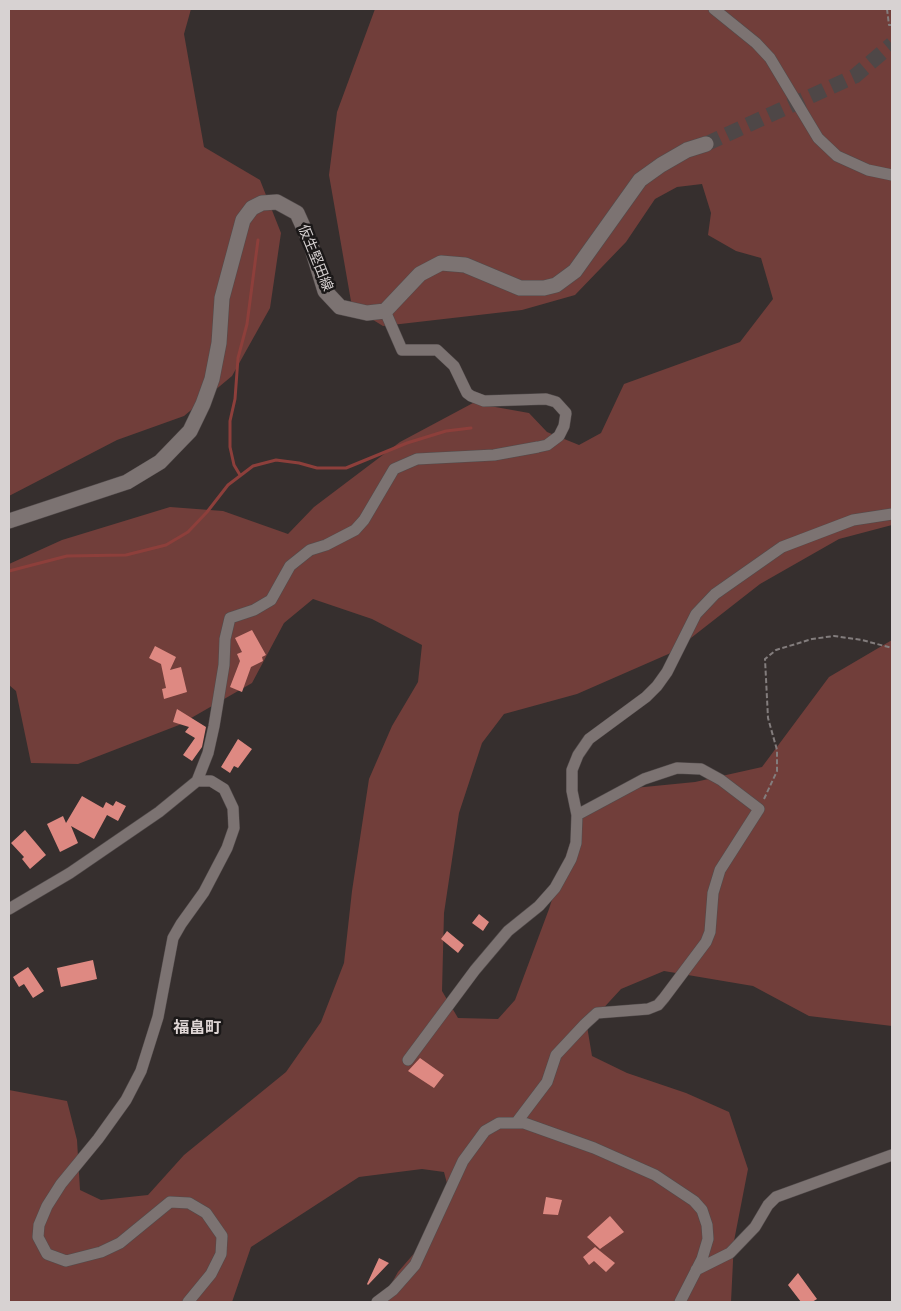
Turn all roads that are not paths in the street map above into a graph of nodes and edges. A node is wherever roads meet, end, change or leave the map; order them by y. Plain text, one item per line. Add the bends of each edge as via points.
1 (714, 9) edge
2 (706, 144) tunnel mouth
3 (892, 175) edge
4 (385, 311) junction
5 (892, 514) edge
6 (9, 521) edge
7 (197, 781) junction
8 (577, 815) junction
9 (9, 909) edge
10 (408, 1060) dead end
11 (516, 1123) junction
12 (892, 1155) edge
13 (696, 1270) junction
14 (188, 1302) edge
15 (377, 1302) edge
16 (680, 1302) edge

1 - 3 street via 756,42 770,58 818,138 837,156 868,170
2 - 4 main road via 668,161 640,180 575,271 556,285 520,288 465,265 441,263 420,274
4 - 6 main road, 仮生堅田線 via 367,313 340,307 325,291 310,242 297,214 276,202 252,208 243,220 222,298 219,343 212,379 190,431 160,462 127,482
4 - 7 street via 402,350 437,350 454,366 471,396 484,401 546,399 556,402 566,413 564,426 559,436 548,445 494,455 417,459 394,468 355,530 310,550 290,566 271,600 230,618 214,726
5 - 8 street via 853,520 782,547 715,594 696,614 657,686 589,739 578,755 572,770
7 - 9 street via 159,812 70,874
7 - 14 street via 211,781 224,789 233,808 234,828 204,892 173,938 156,1024 141,1071 126,1100 47,1206 38,1237 46,1254 66,1261 101,1252 120,1243 170,1202 188,1203 209,1217 222,1236 221,1254 211,1274
8 - 10 street via 576,843 555,888 508,931 480,963
8 - 11 street via 635,783 677,768 701,769 760,809 720,870 706,942 664,998 648,1009 597,1013 556,1055 548,1082
11 - 13 street via 548,1130 655,1175 694,1201 702,1210 708,1239
11 - 15 street via 499,1123 485,1131 463,1162 415,1265 393,1290
12 - 13 street via 776,1197 755,1227 730,1253
13 - 16 street

